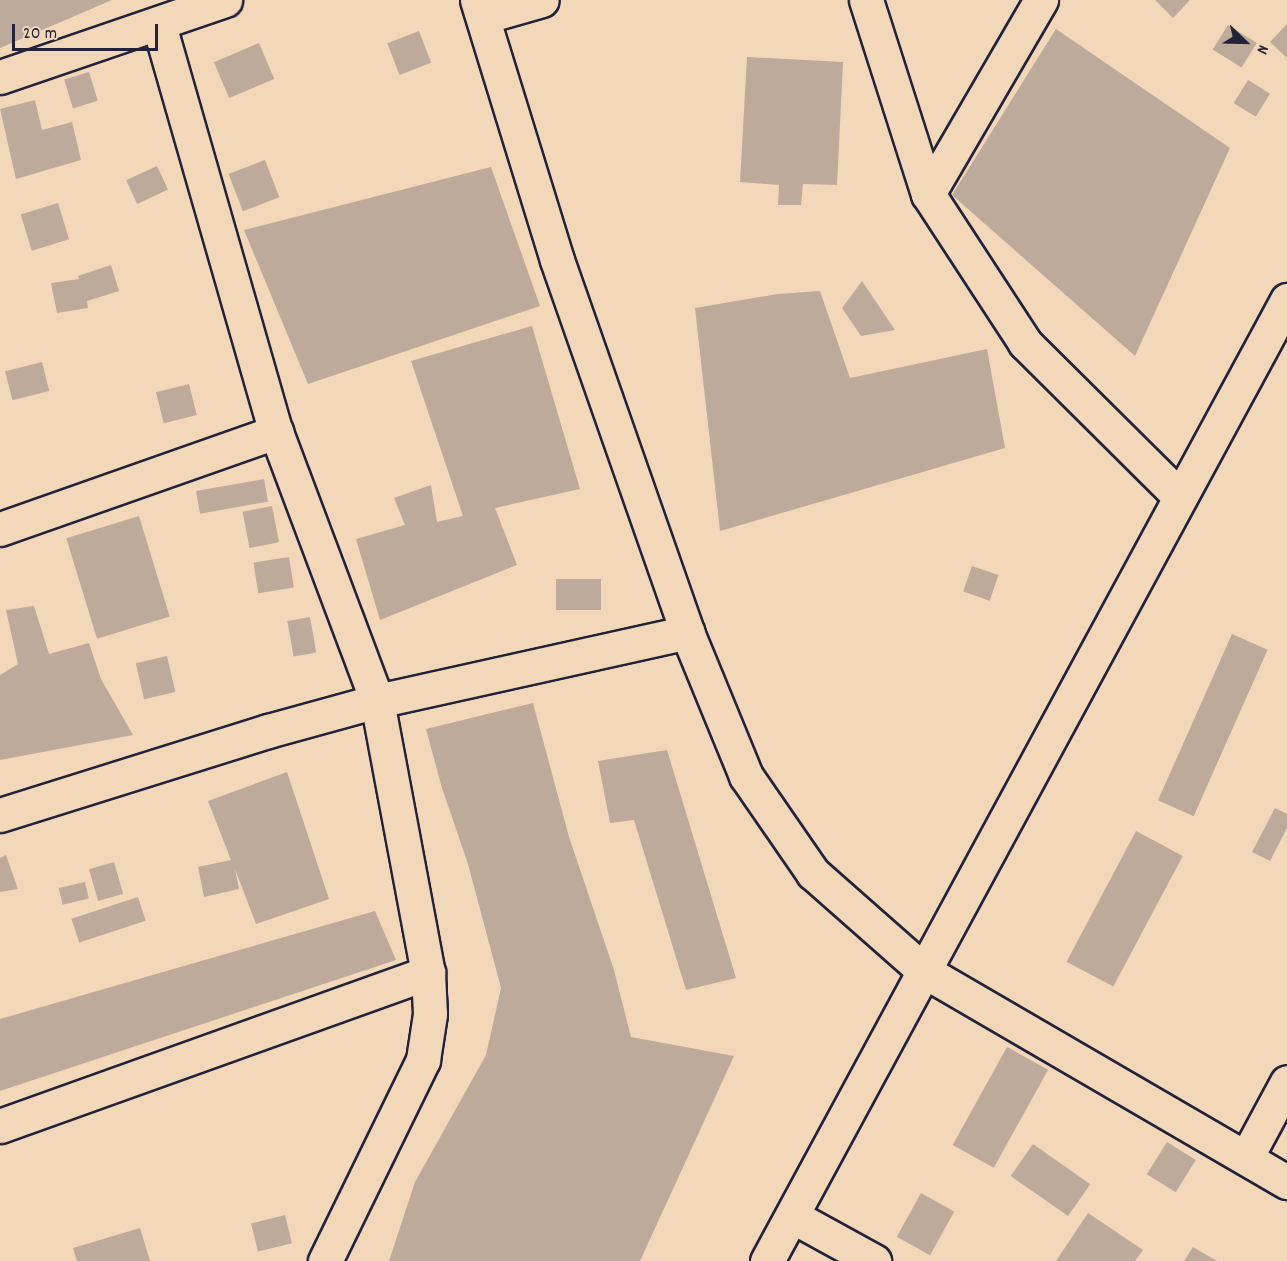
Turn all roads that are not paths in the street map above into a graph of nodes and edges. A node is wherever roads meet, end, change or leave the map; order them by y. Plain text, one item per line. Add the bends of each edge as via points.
1 (225, 0) edge
2 (542, 0) edge
3 (866, 0) edge
4 (1041, 0) edge
5 (480, 8) edge
6 (159, 25) junction
7 (0, 78) edge
8 (928, 194) junction
9 (1287, 300) edge
10 (276, 432) junction
11 (1180, 498) junction
12 (0, 529) edge
13 (687, 632) junction
14 (377, 701) junction
15 (0, 815) edge
16 (924, 971) junction
17 (428, 973) junction
18 (1287, 1082) edge
19 (0, 1126) edge
20 (1245, 1158) junction
21 (1287, 1182) edge
22 (792, 1216) junction
23 (326, 1261) edge
24 (767, 1261) edge
25 (874, 1261) edge

1 - 6 street
2 - 5 street
3 - 8 street
4 - 8 street
5 - 13 street via 557,260
6 - 7 street
6 - 10 street
8 - 11 street via 1025,343
9 - 11 street
10 - 12 street
10 - 14 street
11 - 16 street
13 - 14 street
13 - 16 street via 746,776 813,873
14 - 15 street
14 - 17 street
16 - 20 street
16 - 22 street
17 - 19 street
17 - 23 street via 430,1014 423,1060
18 - 20 street
20 - 21 street
22 - 24 street
22 - 25 street

